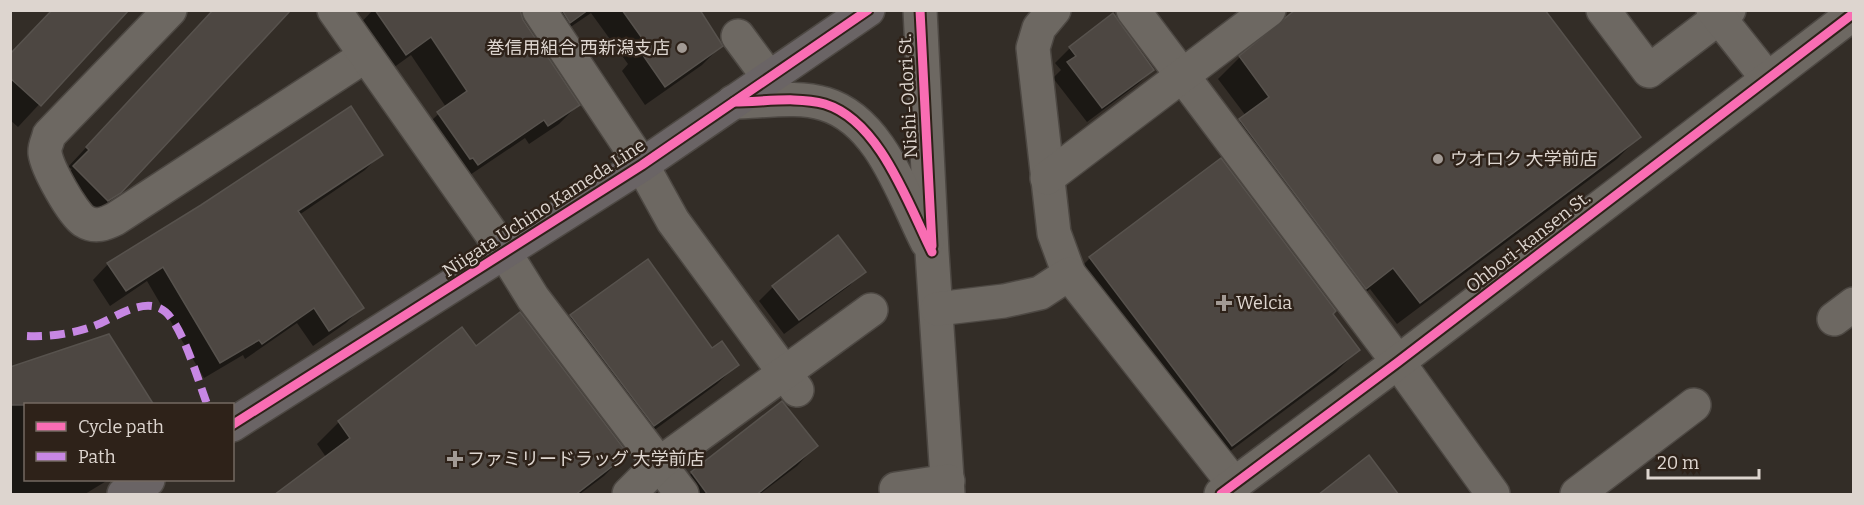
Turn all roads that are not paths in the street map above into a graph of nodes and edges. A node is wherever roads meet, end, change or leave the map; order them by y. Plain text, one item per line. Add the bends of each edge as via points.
1 (170, 10) edge
2 (334, 10) edge
3 (539, 10) edge
4 (868, 10) edge
5 (920, 10) edge
6 (1054, 10) edge
7 (1133, 10) edge
8 (1269, 10) edge
9 (1603, 10) edge
10 (1720, 13) edge
11 (1854, 13) edge
12 (738, 36) dead end
13 (365, 56) junction
14 (1183, 75) junction
15 (769, 78) junction
16 (1767, 78) junction
17 (733, 102) junction
18 (642, 165) junction
19 (1047, 178) junction
20 (932, 252) junction
21 (505, 253) junction
22 (1070, 274) junction
23 (937, 309) junction
24 (871, 310) dead end
25 (1398, 362) junction
26 (791, 381) junction
27 (1694, 405) dead end
28 (234, 424) edge
29 (659, 464) junction
30 (948, 488) edge
31 (896, 489) dead end
32 (1227, 490) edge
33 (629, 495) edge
34 (682, 495) edge
35 (1493, 495) edge
36 (1577, 495) edge

1 - 13 street via 49,135 45,150 48,167 77,214 94,225 115,219
2 - 13 street
3 - 18 street
4 - 15 main road, Niigata Uchino Kameda Line
5 - 20 street, Nishi-Odori St.
6 - 19 street via 1039,28 1034,48
7 - 14 street
8 - 14 street
9 - 10 street via 1649,71
10 - 16 street
11 - 16 street, Ohbori-kansen St.
12 - 15 street
13 - 21 street
14 - 19 street
14 - 25 street
15 - 17 main road, Niigata Uchino Kameda Line
16 - 25 street, Ohbori-kansen St.
17 - 18 main road, Niigata Uchino Kameda Line
17 - 20 street via 800,100 843,112 865,129 888,165
18 - 21 main road, Niigata Uchino Kameda Line
18 - 26 street via 673,221
19 - 22 street via 1054,233
20 - 23 street, Nishi-Odori St.
21 - 28 main road, Niigata Uchino Kameda Line
21 - 29 street via 533,298
22 - 23 street via 1040,294
22 - 32 street
23 - 30 street, Nishi-Odori St.
24 - 26 street
25 - 32 street, Ohbori-kansen St.
25 - 35 street
26 - 29 street
27 - 36 street
29 - 33 street
29 - 34 street
30 - 31 street

